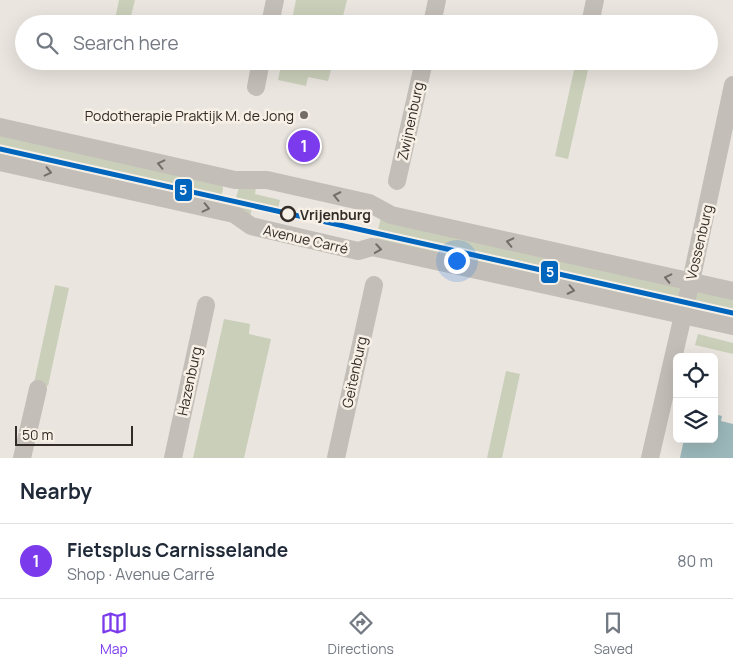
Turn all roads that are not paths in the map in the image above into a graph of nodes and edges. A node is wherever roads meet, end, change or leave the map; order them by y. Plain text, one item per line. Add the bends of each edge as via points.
1 (275, 0) edge
2 (437, 0) edge
3 (595, 0) edge
4 (272, 15) edge
5 (434, 15) edge
6 (592, 15) edge
7 (259, 70) edge
8 (422, 70) edge
9 (733, 85) edge
10 (256, 87) dead end
11 (0, 127) edge
12 (0, 162) edge
13 (397, 181) dead end
14 (690, 282) junction
15 (374, 285) dead end
16 (733, 291) edge
17 (206, 305) dead end
18 (682, 314) junction
19 (733, 326) edge
20 (38, 389) dead end
21 (22, 458) edge
22 (172, 458) edge
23 (336, 458) edge
24 (650, 458) edge

1 - 4 street
2 - 5 street
3 - 6 street
7 - 10 street
8 - 13 street, Zwijnenburg
9 - 14 street, Vossenburg
14 -> 11 street via 391,215 369,203 267,180 235,180
12 -> 18 street, Avenue Carré via 234,214 251,226 358,251 372,247
14 - 16 street
14 - 18 street, Vossenburg
15 - 23 street, Geitenburg
17 - 22 street, Hazenburg
18 - 19 street, Avenue Carré
18 - 24 street, Vossenburg
20 - 21 street

